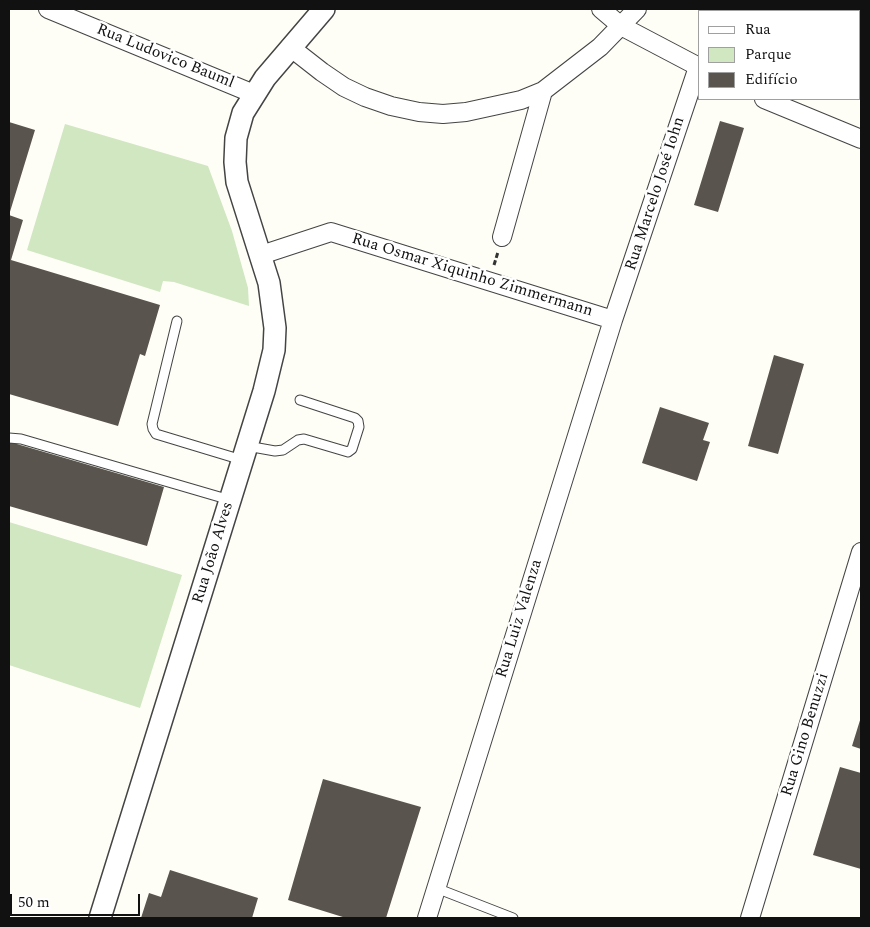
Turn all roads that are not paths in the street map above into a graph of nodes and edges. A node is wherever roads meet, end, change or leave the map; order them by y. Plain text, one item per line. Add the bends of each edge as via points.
1 (48, 9) edge
2 (324, 9) edge
3 (601, 9) edge
4 (637, 9) edge
5 (621, 26) junction
6 (290, 47) junction
7 (698, 67) edge
8 (543, 91) junction
9 (254, 94) junction
10 (766, 100) edge
11 (861, 139) edge
12 (502, 237) road end
13 (261, 255) junction
14 (614, 320) junction
15 (176, 321) dead end
16 (300, 400) dead end
17 (9, 438) edge
18 (245, 453) junction
19 (230, 500) junction
20 (861, 557) edge
21 (436, 888) junction
22 (100, 918) edge
23 (427, 918) edge
24 (513, 918) edge
25 (750, 918) edge

1 - 9 street, Rua Ludovico Bauml
2 - 6 street, Rua João Alves
3 - 5 street
4 - 5 street
5 - 7 street
5 - 8 street via 586,59
6 - 8 street via 344,87 391,106 419,112 466,112
6 - 9 street, Rua João Alves
7 - 14 street, Rua Marcelo José Iohn
8 - 12 street
9 - 13 street, Rua João Alves via 243,113 236,138 235,162 236,182
10 - 11 street
13 - 14 street, Rua Osmar Xiquinho Zimmermann via 332,232
13 - 18 street, Rua João Alves via 273,304 274,350
14 - 21 street, Rua Luiz Valenza
15 - 18 lane via 152,430 156,434
16 - 18 lane via 355,418 359,427 352,449 348,452 304,439 283,450
17 - 19 lane
18 - 19 street, Rua João Alves
19 - 22 street, Rua João Alves
20 - 25 street, Rua Gino Benuzzi
21 - 23 street, Rua Luiz Valenza
21 - 24 lane

